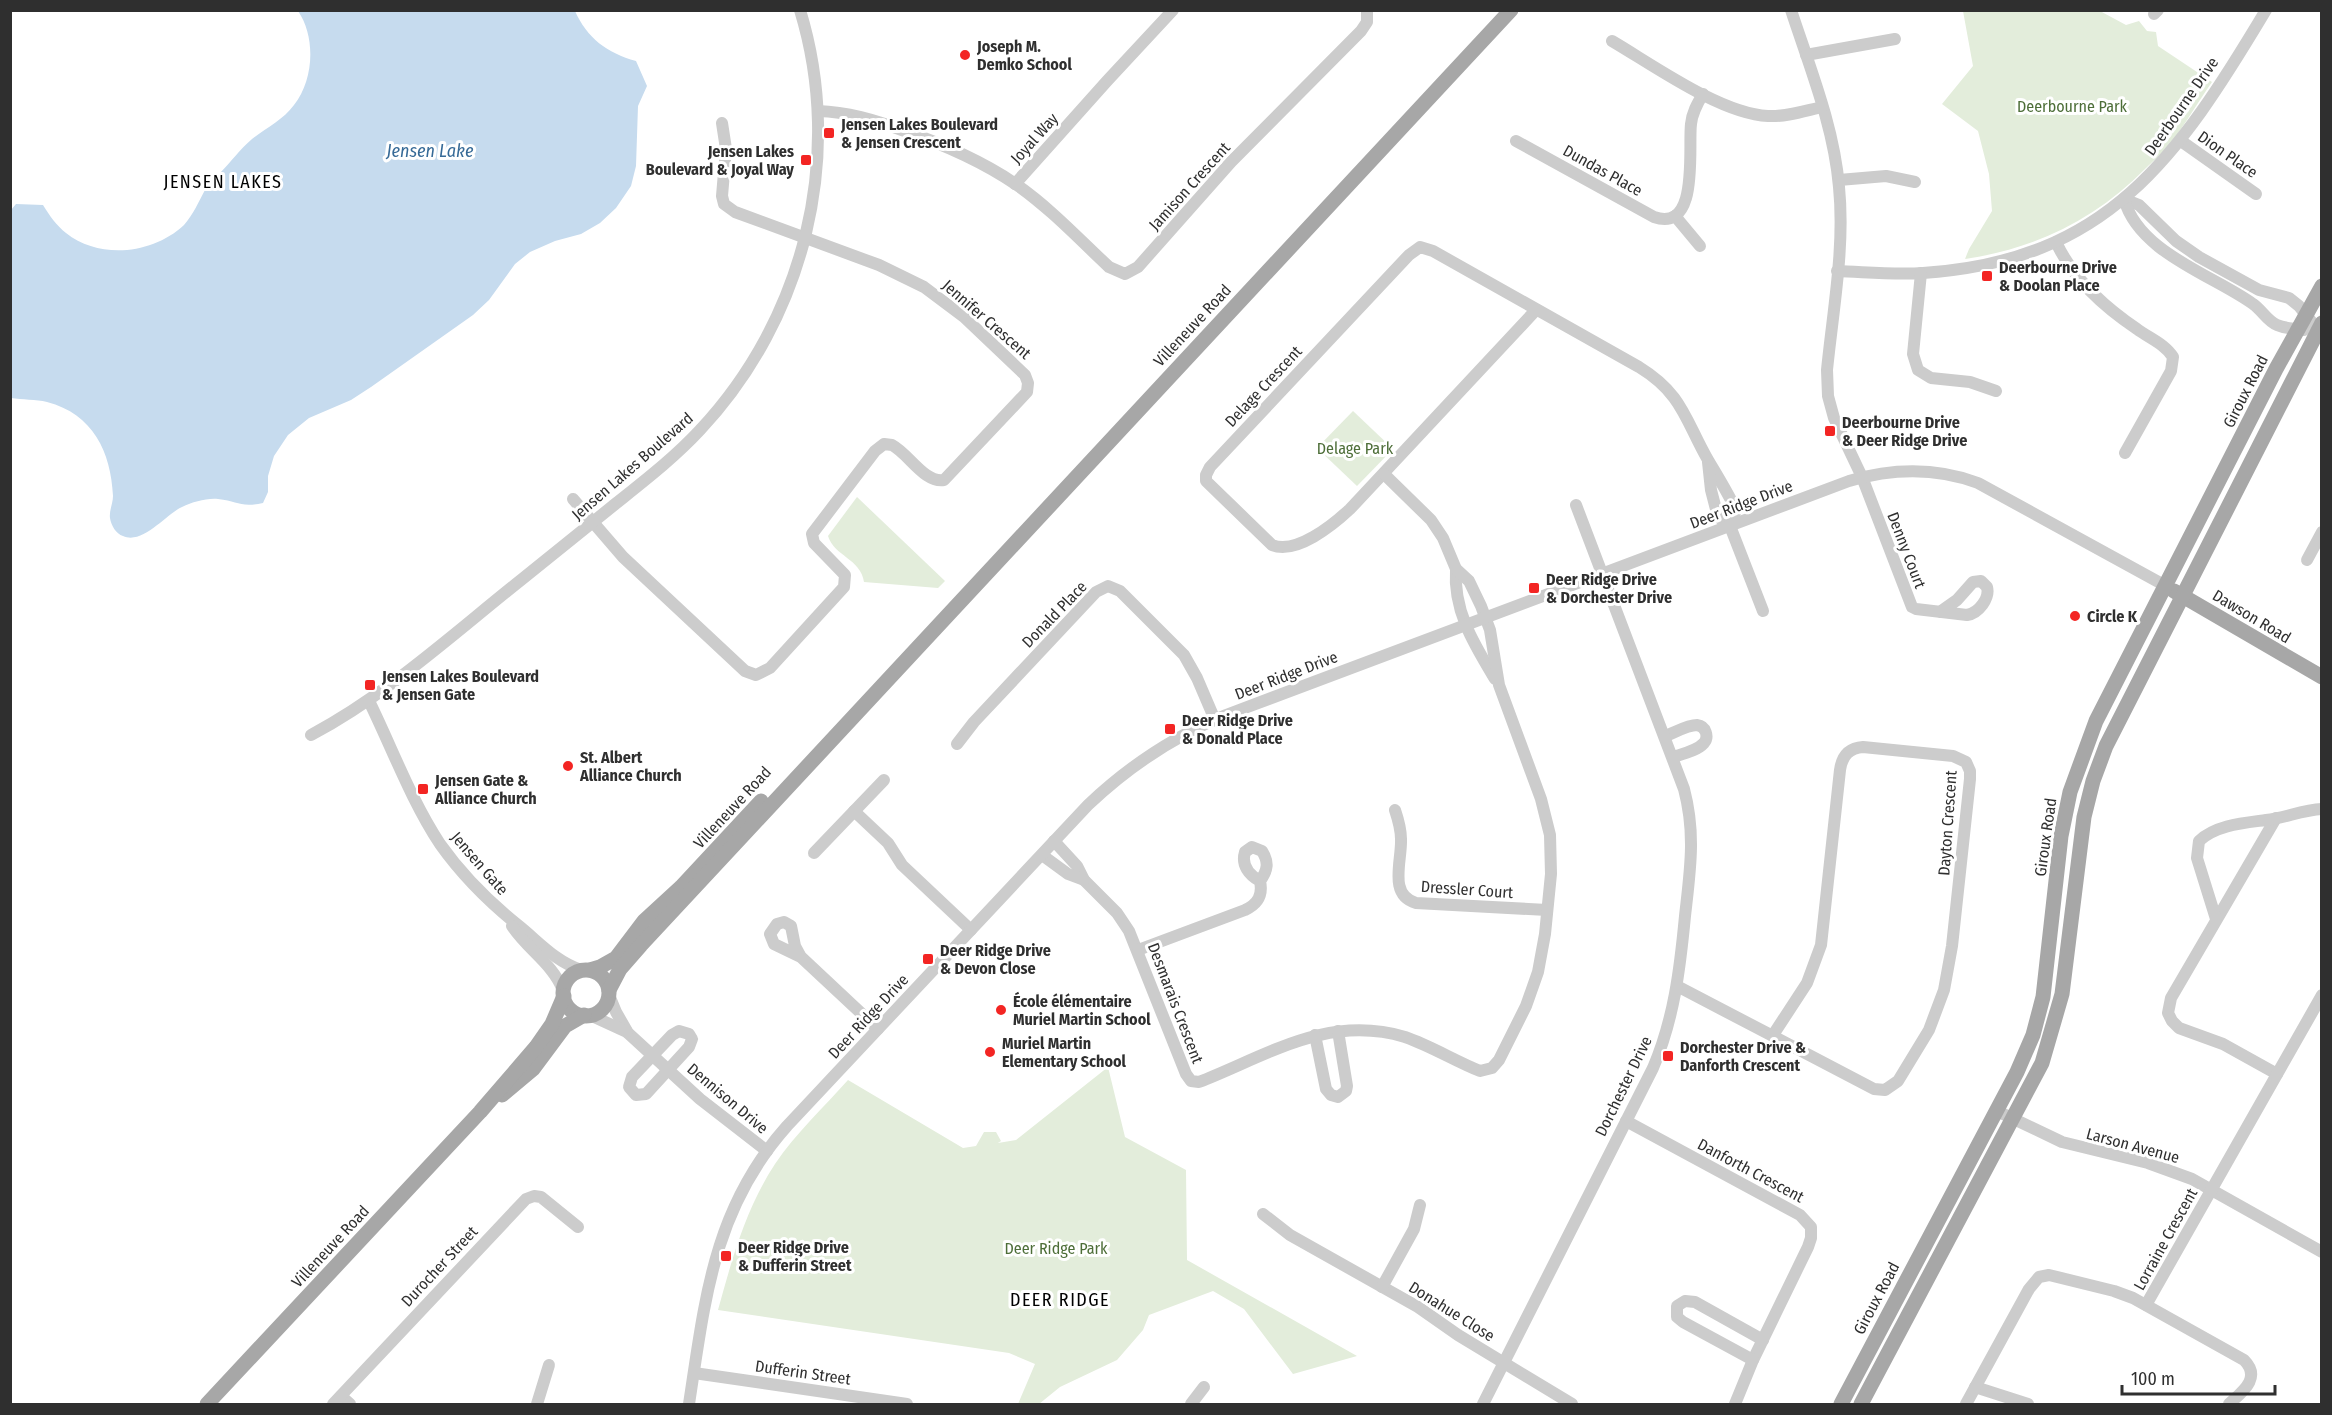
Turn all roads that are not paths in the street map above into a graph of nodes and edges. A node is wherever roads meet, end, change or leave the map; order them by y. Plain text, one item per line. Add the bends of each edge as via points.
1 (800, 10) edge
2 (1173, 10) edge
3 (1367, 10) edge
4 (1511, 10) edge
5 (1791, 10) edge
6 (2266, 10) edge
7 (1895, 39) dead end
8 (1612, 41) dead end
9 (1806, 55) junction
10 (1702, 93) junction
11 (1822, 107) junction
12 (818, 111) junction
13 (722, 123) dead end
14 (1516, 141) dead end
15 (2181, 141) junction
16 (1839, 180) junction
17 (1915, 182) dead end
18 (1015, 184) junction
19 (2256, 194) dead end
20 (2124, 199) junction
21 (1675, 216) junction
22 (805, 238) junction
23 (2056, 242) junction
24 (1700, 246) dead end
25 (1837, 271) junction
26 (1921, 273) junction
27 (2322, 286) edge
28 (1536, 310) junction
29 (2305, 315) junction
30 (2298, 329) junction
31 (2320, 330) edge
32 (1996, 391) dead end
33 (2125, 453) dead end
34 (1707, 459) junction
35 (1384, 474) junction
36 (1862, 477) junction
37 (573, 499) dead end
38 (1576, 505) dead end
39 (592, 522) junction
40 (1730, 526) junction
41 (2322, 532) edge
42 (2307, 560) dead end
43 (1456, 569) junction
44 (1603, 574) junction
45 (2164, 585) junction
46 (2181, 595) junction
47 (1763, 612) dead end
48 (1940, 612) dead end
49 (1486, 618) junction
50 (1465, 626) junction
51 (900, 664) junction
52 (2322, 677) edge
53 (1499, 685) junction
54 (369, 701) junction
55 (1215, 720) junction
56 (311, 735) dead end
57 (1665, 736) junction
58 (957, 744) dead end
59 (1673, 757) junction
60 (884, 780) dead end
61 (2322, 809) edge
62 (1395, 810) dead end
63 (854, 811) junction
64 (2276, 818) junction
65 (1054, 841) junction
66 (814, 853) dead end
67 (1042, 855) junction
68 (1083, 880) junction
69 (1260, 881) dead end
70 (1547, 910) junction
71 (504, 915) junction
72 (2216, 920) junction
73 (971, 930) junction
74 (1138, 950) junction
75 (801, 957) dead end
76 (585, 970) junction
77 (1677, 986) junction
78 (609, 992) junction
79 (563, 993) junction
80 (2322, 995) edge
81 (587, 1015) junction
82 (878, 1029) junction
83 (1338, 1031) junction
84 (628, 1033) junction
85 (1315, 1035) junction
86 (1773, 1035) junction
87 (653, 1055) junction
88 (668, 1070) junction
89 (2277, 1074) junction
90 (1997, 1111) junction
91 (480, 1112) junction
92 (2014, 1119) junction
93 (1626, 1121) junction
94 (767, 1151) junction
95 (2211, 1190) junction
96 (1420, 1205) dead end
97 (1263, 1214) dead end
98 (578, 1227) dead end
99 (2322, 1252) edge
100 (1382, 1287) junction
101 (2146, 1305) junction
102 (1763, 1340) junction
103 (1753, 1360) junction
104 (1503, 1363) junction
105 (549, 1365) dead end
106 (694, 1373) junction
107 (1975, 1387) junction
108 (1204, 1388) dead end
109 (341, 1402) edge
110 (207, 1404) edge
111 (537, 1404) edge
112 (689, 1404) edge
113 (907, 1404) edge
114 (1191, 1404) edge
115 (1483, 1404) edge
116 (1572, 1404) edge
117 (1735, 1404) edge
118 (1841, 1404) edge
119 (1861, 1404) edge
120 (1966, 1404) edge
121 (2028, 1404) edge
122 (2229, 1404) edge

1 - 12 street, Jensen Lakes Boulevard
2 - 18 street, Joyal Way
3 - 18 street, Jamison Crescent via 1367,22 1361,31 1231,162 1129,273 1109,267
4 - 51 main road, Villeneuve Road
5 - 9 street
6 - 15 street, Deerbourne Drive
7 - 9 street
8 - 10 street
9 - 11 street
10 - 11 street via 1734,109 1760,116
10 - 21 street via 1691,123 1687,194
11 - 16 street
12 - 18 street, Joyal Way via 857,115 925,137
12 - 22 street, Jensen Lakes Boulevard via 817,179
13 - 22 street via 726,149 724,204 735,212
14 - 21 street, Dundas Place via 1654,217 1667,220
15 - 19 street, Dion Place
15 - 20 street, Deerbourne Drive
16 - 17 street via 1886,176
16 - 25 street
20 - 23 street, Deerbourne Drive
20 - 29 street via 2139,205 2199,257 2259,290 2289,298
20 - 30 street via 2128,213 2178,260 2254,304 2274,324
21 - 24 street
22 - 39 street, Jensen Lakes Boulevard via 774,322 750,368 727,400 678,452
22 - 39 street, Jennifer Crescent via 888,269 942,299 1025,375 1028,387 1024,397 944,480 929,477 892,445 884,444 875,451 812,534 814,543 844,575 844,587 762,674 745,671 623,557
23 - 26 street, Deerbourne Drive via 2000,262
23 - 33 street via 2067,264 2088,289 2173,357 2171,371
25 - 26 street, Deerbourne Drive
25 - 36 street via 1828,396
26 - 32 street via 1912,354 1918,370 1931,378 1970,382
27 - 29 main road, Giroux Road
28 - 34 street, Delage Crescent via 1655,378 1684,411
28 - 35 street, Delage Crescent
28 - 35 street, Delage Crescent via 1428,249 1417,249 1218,459 1205,478 1267,542 1283,548 1331,526
29 - 30 main road, Giroux Road
29 - 31 street
30 - 31 street
30 - 45 main road, Giroux Road
31 - 46 main road
34 - 40 street, Delage Crescent via 1718,517
34 - 40 street, Delage Crescent via 1736,510
35 - 43 street via 1431,520
36 - 40 street, Deer Ridge Drive
36 - 45 street, Deer Ridge Drive via 1916,470 1965,478 2005,496
36 - 48 street, Denny Court via 1910,604 1916,609
37 - 39 street
38 - 44 street, Dorchester Drive
39 - 54 street, Jensen Lakes Boulevard
40 - 44 street, Deer Ridge Drive
40 - 47 street
41 - 42 street
43 - 49 street via 1469,581
43 - 50 street via 1455,585
44 - 49 street, Deer Ridge Drive
44 - 57 street, Dorchester Drive
45 - 46 main road, Dawson Road
45 - 90 main road, Giroux Road via 2096,721 2076,772 2061,836 2040,1011 2022,1063
46 - 52 main road, Dawson Road
46 - 92 main road via 2113,729 2093,781 2078,854 2062,994 2042,1063
49 - 50 street, Deer Ridge Drive
49 - 53 street, Desmarais Crescent
50 - 53 street, Desmarais Crescent
50 - 55 street, Deer Ridge Drive
51 - 76 main road, Villeneuve Road via 651,914 616,958
51 - 78 main road, Villeneuve Road via 635,951 620,969
53 - 70 street, Desmarais Crescent via 1548,826 1551,852
54 - 56 street, Jensen Lakes Boulevard
54 - 71 street, Jensen Gate via 440,844
55 - 58 street, Donald Place via 1184,655 1120,591 1108,586 1096,592
55 - 65 street, Deer Ridge Drive via 1174,738 1130,768
57 - 59 street, Dorchester Drive
57 - 59 street via 1697,725 1706,733 1703,744
59 - 77 street, Dorchester Drive via 1687,799 1692,833
60 - 63 street
61 - 64 street
62 - 70 street, Dressler Court via 1401,841 1398,885 1408,900
63 - 66 street
63 - 73 street via 888,843 899,862
64 - 72 street
64 - 72 street via 2211,832 2199,841 2197,858
65 - 67 street, Deer Ridge Drive
65 - 68 street, Desmarais Crescent via 1077,866
67 - 68 street, Desmarais Crescent
67 - 73 street, Deer Ridge Drive
68 - 74 street, Desmarais Crescent via 1118,913
69 - 74 street via 1261,894 1253,906
70 - 83 street, Desmarais Crescent via 1543,950 1533,989 1492,1068 1480,1071 1402,1036
71 - 76 street, Jensen Gate via 555,958
71 - 79 street, Jensen Gate via 525,944 553,969
72 - 89 street via 2171,998 2169,1017 2179,1028 2223,1044
73 - 82 street, Deer Ridge Drive
74 - 85 street, Desmarais Crescent via 1191,1081 1199,1082
75 - 82 street
76 - 78 main road via 601,974
76 - 79 main road via 569,977
77 - 86 street, Dayton Crescent
77 - 93 street, Dorchester Drive via 1664,1040
78 - 81 main road via 601,1010
78 - 84 street, Dennison Drive
79 - 81 main road via 571,1010
79 - 91 main road, Villeneuve Road via 552,1024 536,1047
80 - 89 street, Lorraine Crescent
81 - 84 street, Dennison Drive
81 - 91 main road, Villeneuve Road via 565,1026 532,1069
82 - 94 street, Deer Ridge Drive
83 - 85 street, Desmarais Crescent
83 - 85 street via 1347,1086 1338,1097 1326,1089
84 - 87 street, Dennison Drive
86 - 86 street, Dayton Crescent via 1874,1089 1885,1090 1898,1081 1929,1030 1947,978 1970,779 1966,762 1953,756 1863,747 1844,756 1821,945 1807,983
87 - 88 street, Dennison Drive
87 - 88 street, Dennison Drive via 672,1035 679,1031 689,1034 689,1047
87 - 88 street, Dennison Drive via 632,1077 631,1092 646,1094
88 - 94 street, Dennison Drive
89 - 95 street, Lorraine Crescent
90 - 92 street, Larson Avenue
90 - 118 main road, Giroux Road
91 - 110 main road, Villeneuve Road
92 - 95 street, Larson Avenue via 2061,1142 2162,1167
92 - 119 main road
93 - 102 street, Danforth Crescent via 1809,1222 1808,1247
93 - 104 street, Dorchester Drive
94 - 106 street, Deer Ridge Drive via 738,1198 719,1243 706,1294
95 - 99 street, Larson Avenue
95 - 101 street, Lorraine Crescent
96 - 100 street, Donahue Close via 1414,1229
97 - 100 street, Donahue Close via 1290,1235
98 - 109 street, Durocher Street via 542,1197 526,1199
100 - 104 street, Donahue Close
101 - 107 street, Lorraine Crescent via 2103,1288 2054,1276 2039,1277 2028,1288
101 - 122 street, Lorraine Crescent via 2247,1364 2252,1374 2250,1382
102 - 103 street, Danforth Crescent
102 - 103 street via 1695,1302 1685,1301 1677,1306 1677,1317 1683,1322
103 - 117 street, Danforth Crescent
104 - 115 street, Dorchester Drive
104 - 116 street
105 - 111 street
106 - 112 street, Deer Ridge Drive
106 - 113 street, Dufferin Street
107 - 120 street, Lorraine Crescent
107 - 121 street
108 - 114 street

